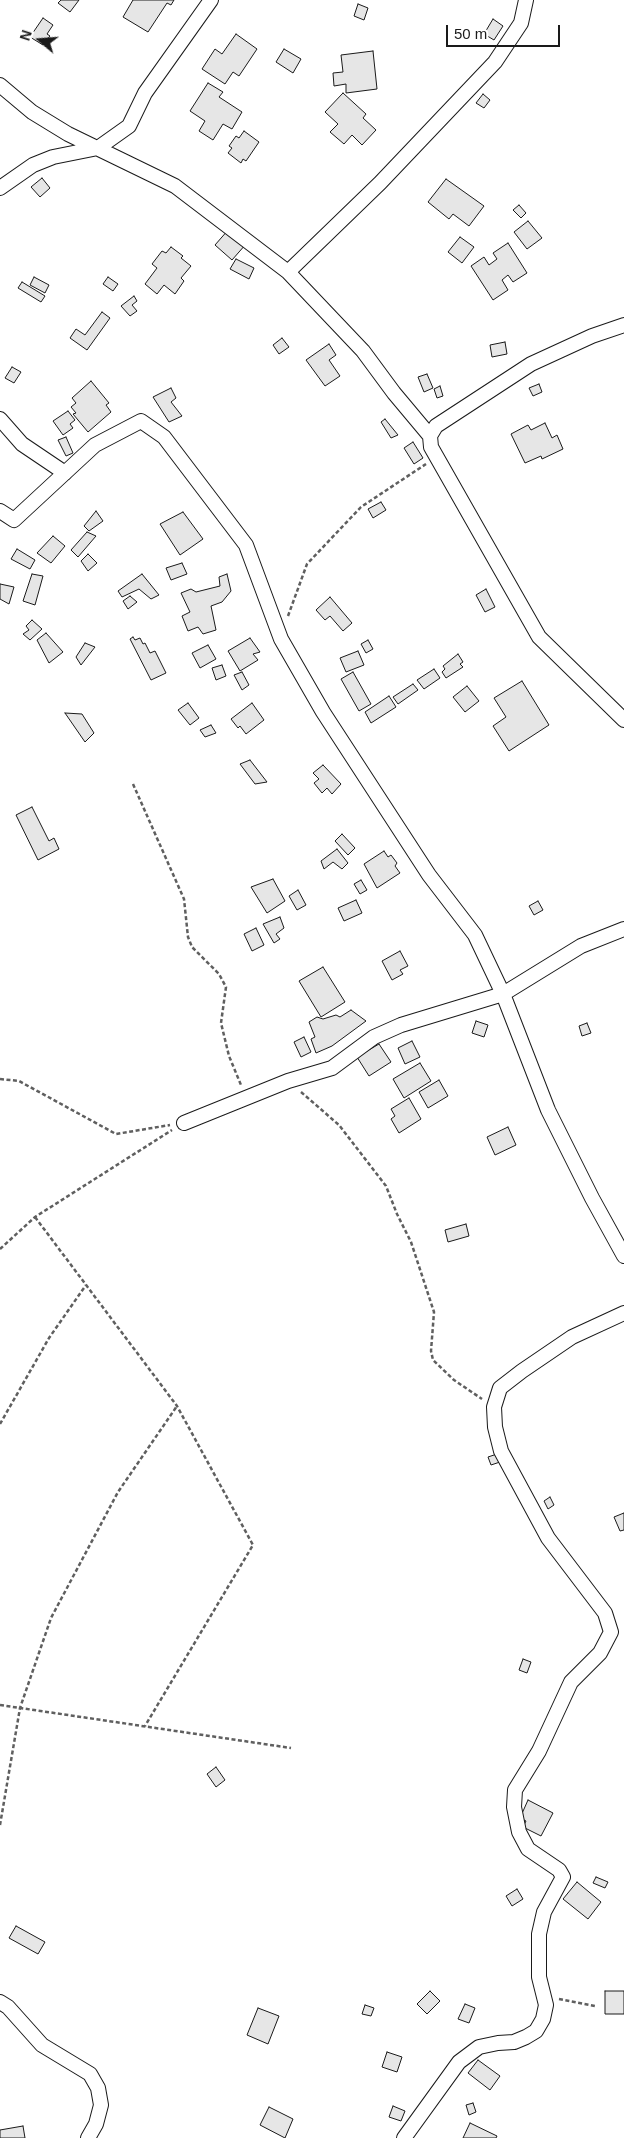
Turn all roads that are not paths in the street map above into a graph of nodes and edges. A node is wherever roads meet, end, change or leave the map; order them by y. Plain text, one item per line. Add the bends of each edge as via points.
1 (211, 0) edge
2 (526, 0) edge
3 (0, 86) edge
4 (98, 148) junction
5 (0, 188) edge
6 (288, 272) junction
7 (624, 326) edge
8 (0, 419) edge
9 (430, 436) junction
10 (65, 473) junction
11 (0, 511) edge
12 (624, 720) edge
13 (624, 929) edge
14 (502, 994) junction
15 (184, 1123) road end
16 (624, 1256) edge
17 (624, 1313) edge
18 (0, 2002) edge
19 (88, 2138) edge
20 (404, 2138) edge

1 - 4 street via 145,93 129,126
2 - 6 street via 521,22 495,62 380,183
3 - 4 street via 68,134
4 - 5 street via 33,165
4 - 6 street via 175,186
6 - 9 street via 363,351
7 - 9 street via 592,336 531,364 436,426
8 - 10 street via 22,444
9 - 12 street via 431,447 538,637
10 - 11 street via 14,520
10 - 14 street via 95,445 141,421 164,437 246,545 281,639 323,712 429,875 474,935
13 - 14 street via 581,946
14 - 15 street via 401,1025 374,1037 332,1068 288,1081
14 - 16 street via 548,1110
17 - 20 street via 572,1336 522,1371 500,1388 494,1407 501,1451 548,1538 605,1613 611,1632 600,1653 571,1682 543,1743 515,1790 517,1824 528,1849 559,1870 563,1877 544,1912 539,1934 538,1977 546,2005 543,2019 536,2031 514,2042 479,2047 459,2062
18 - 19 street via 42,2045 90,2074 98,2088 101,2105

